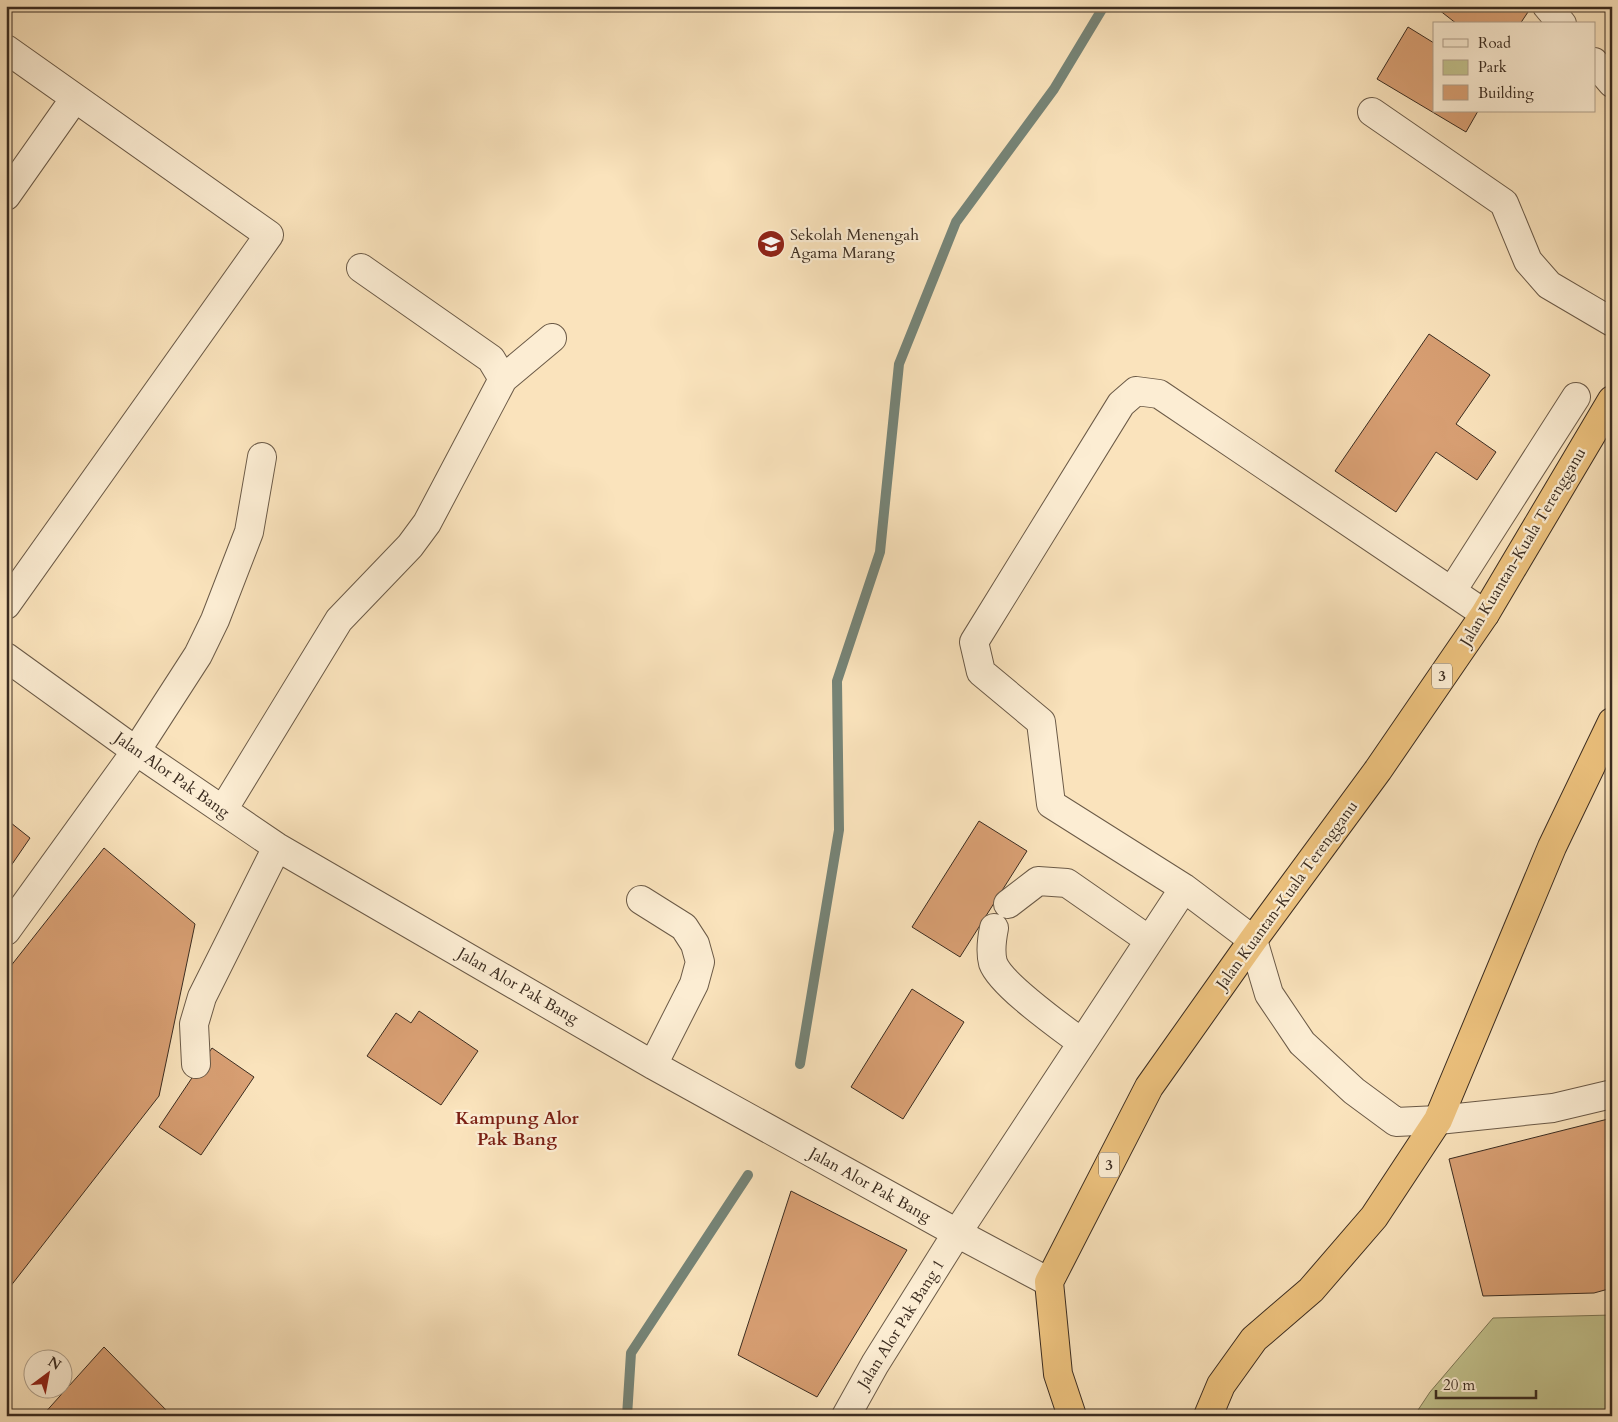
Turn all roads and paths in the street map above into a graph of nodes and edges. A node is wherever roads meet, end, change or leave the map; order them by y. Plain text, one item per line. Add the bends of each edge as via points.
1 (1547, 6) edge
2 (1560, 22) edge
3 (6, 49) edge
4 (1596, 64) edge
5 (1612, 83) edge
6 (75, 98) junction
7 (1372, 112) dead end
8 (6, 196) edge
9 (361, 268) dead end
10 (1612, 322) edge
11 (552, 338) dead end
12 (504, 379) junction
13 (1576, 397) dead end
14 (1612, 400) edge
15 (262, 457) dead end
16 (1452, 591) junction
17 (6, 605) edge
18 (1485, 614) junction
19 (6, 657) edge
20 (1612, 722) edge
21 (136, 751) junction
22 (223, 810) junction
23 (277, 847) junction
24 (1184, 888) junction
25 (641, 900) dead end
26 (1008, 904) dead end
27 (994, 928) dead end
28 (6, 932) edge
29 (1149, 940) junction
30 (1253, 940) junction
31 (1082, 1043) junction
32 (196, 1064) dead end
33 (652, 1065) junction
34 (1612, 1094) edge
35 (1438, 1120) junction
36 (957, 1234) junction
37 (1050, 1282) junction
38 (846, 1416) edge
39 (1072, 1416) edge
40 (1208, 1416) edge

1 - 2 street
3 - 6 street
4 - 5 street
6 - 8 street
6 - 17 street via 269,235
7 - 10 street via 1504,203 1528,261 1549,285
9 - 12 street via 491,359
11 - 12 street
12 - 22 street via 427,523 410,546 339,620
13 - 16 street
14 - 18 highway, Jalan Kuantan-Kuala Terengganu / 3
15 - 21 street via 249,532 215,620 198,655
16 - 18 street
16 - 24 street via 1159,394 1136,391 1121,404 974,642 981,672 1041,722 1050,804
18 - 30 highway, Jalan Kuantan-Kuala Terengganu / 3 via 1378,770
19 - 21 street, Jalan Alor Pak Bang
20 - 35 highway via 1552,847
21 - 22 street, Jalan Alor Pak Bang
21 - 28 street
22 - 23 street, Jalan Alor Pak Bang
23 - 32 street via 202,997 194,1024
23 - 33 street, Jalan Alor Pak Bang
24 - 29 street, Jalan Alor Pak Bang 1
24 - 30 street
25 - 33 street via 684,927 695,944 700,962 694,984
26 - 29 street via 1038,881 1067,883
27 - 31 street via 993,962 1005,982
29 - 31 street, Jalan Alor Pak Bang 1
30 - 35 street via 1269,994 1302,1043 1354,1091 1396,1122
30 - 37 highway, Jalan Kuantan-Kuala Terengganu / 3 via 1149,1087
31 - 36 street, Jalan Alor Pak Bang 1
33 - 36 street, Jalan Alor Pak Bang
34 - 35 street via 1553,1108
35 - 40 highway via 1374,1217 1311,1290 1254,1338 1221,1386
36 - 37 street, Jalan Alor Pak Bang
36 - 38 street, Jalan Alor Pak Bang 1
37 - 39 highway via 1058,1374

